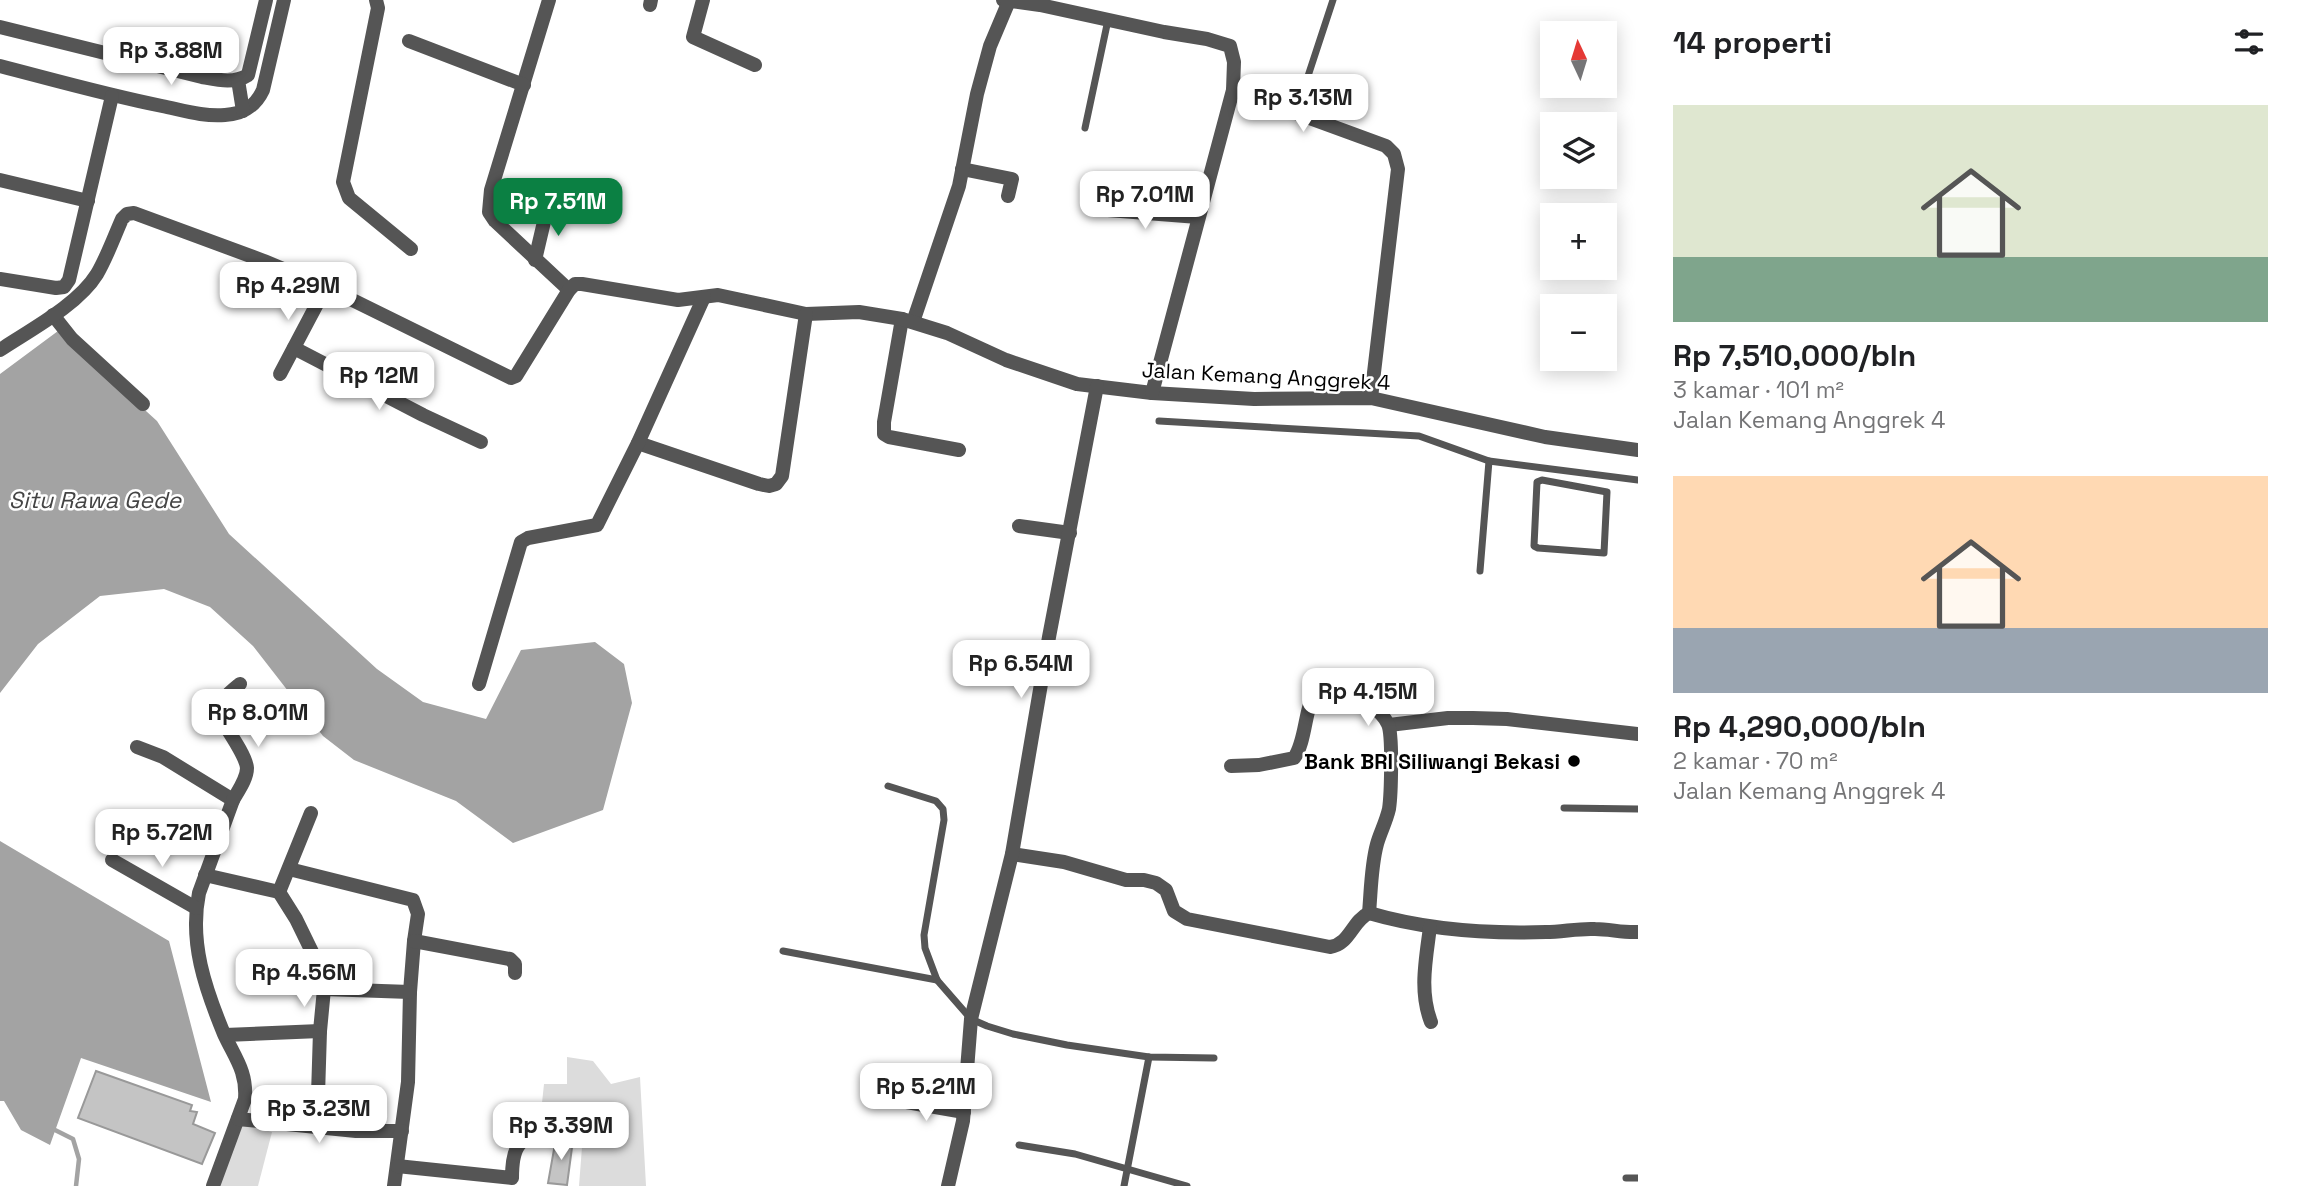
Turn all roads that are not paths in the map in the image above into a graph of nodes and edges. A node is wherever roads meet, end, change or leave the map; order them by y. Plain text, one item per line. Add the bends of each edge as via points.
1 (266, 0) edge
2 (284, 0) edge
3 (376, 0) edge
4 (549, 0) edge
5 (703, 0) edge
6 (1333, 0) edge
7 (1006, 1) edge
8 (1041, 2) edge
9 (1108, 20) junction
10 (0, 27) edge
11 (409, 41) dead end
12 (755, 65) dead end
13 (0, 66) edge
14 (1308, 76) dead end
15 (238, 80) junction
16 (524, 85) junction
17 (1233, 90) junction
18 (112, 96) junction
19 (243, 111) junction
20 (1085, 128) dead end
21 (962, 169) junction
22 (0, 180) edge
23 (1008, 196) dead end
24 (88, 201) junction
25 (547, 209) dead end
26 (1095, 209) dead end
27 (1198, 217) junction
28 (411, 249) dead end
29 (535, 260) junction
30 (0, 279) edge
31 (326, 287) junction
32 (569, 290) junction
33 (704, 297) junction
34 (806, 314) junction
35 (52, 315) junction
36 (908, 321) junction
37 (294, 348) junction
38 (0, 350) edge
39 (280, 374) dead end
40 (1097, 386) junction
41 (1152, 393) junction
42 (1371, 398) junction
43 (143, 404) dead end
44 (1159, 421) dead end
45 (481, 442) dead end
46 (638, 443) junction
47 (959, 450) dead end
48 (1638, 450) edge
49 (1489, 461) junction
50 (1574, 471) junction
51 (1638, 480) edge
52 (1572, 486) junction
53 (1019, 526) dead end
54 (1070, 533) junction
55 (1480, 571) dead end
56 (240, 684) dead end
57 (480, 684) dead end
58 (1389, 726) junction
59 (1638, 734) edge
60 (137, 747) dead end
61 (1231, 765) dead end
62 (888, 786) dead end
63 (233, 800) junction
64 (1564, 808) dead end
65 (1638, 809) edge
66 (311, 813) dead end
67 (1012, 854) junction
68 (112, 860) dead end
69 (289, 869) junction
70 (205, 875) junction
71 (279, 892) junction
72 (195, 908) junction
73 (1369, 913) junction
74 (1430, 927) junction
75 (1638, 932) edge
76 (414, 942) junction
77 (783, 951) dead end
78 (515, 972) dead end
79 (937, 980) junction
80 (324, 989) junction
81 (410, 992) junction
82 (971, 1019) junction
83 (1431, 1022) dead end
84 (320, 1031) junction
85 (225, 1035) junction
86 (1149, 1057) junction
87 (1213, 1058) dead end
88 (895, 1100) dead end
89 (964, 1112) junction
90 (238, 1119) junction
91 (317, 1127) junction
92 (401, 1131) junction
93 (547, 1133) dead end
94 (1019, 1145) dead end
95 (397, 1166) junction
96 (1128, 1169) junction
97 (1626, 1178) dead end
98 (1638, 1178) edge
99 (213, 1186) edge
100 (394, 1186) edge
101 (948, 1186) edge
102 (1124, 1186) edge
103 (1187, 1186) edge

1 - 15 street via 248,75
2 - 19 street via 263,90 250,109
3 - 28 street via 343,182 349,198
4 - 16 street
5 - 12 street via 693,37
6 - 14 lane
7 - 8 street
7 - 21 street via 977,94
8 - 9 street
9 - 17 street via 1230,46
9 - 20 lane
10 - 15 street via 202,77
11 - 16 street
13 - 18 street
15 - 19 street
16 - 29 street via 489,212
17 - 27 street
17 - 42 street via 1386,146 1394,154 1398,169
18 - 19 street via 209,116
18 - 24 street
21 - 23 street via 1012,179
21 - 36 street via 936,258
22 - 24 street
24 - 30 street via 64,286
25 - 29 street
26 - 27 street
27 - 41 street
29 - 32 street
31 - 32 street via 511,378
31 - 35 street via 134,213 122,219 86,288
31 - 37 street
32 - 33 street, Jalan Kemang Anggrek 4 via 582,284 678,300
33 - 34 street, Jalan Kemang Anggrek 4 via 718,295
33 - 46 street
34 - 36 street, Jalan Kemang Anggrek 4 via 859,312
34 - 46 street via 782,476 776,484 759,484
35 - 38 street
35 - 43 street
36 - 40 street, Jalan Kemang Anggrek 4 via 1006,360 1077,384
36 - 47 street via 884,434
37 - 39 street
37 - 45 street
40 - 41 street, Jalan Kemang Anggrek 4
40 - 54 street
41 - 42 street, Jalan Kemang Anggrek 4 via 1254,400
42 - 48 street, Jalan Kemang Anggrek 4 via 1545,437
44 - 49 lane via 1419,436
46 - 57 street via 597,525 521,542
49 - 50 lane
49 - 55 lane
50 - 51 lane
50 - 52 lane
52 - 52 lane via 1537,482 1532,542 1538,548 1601,554 1605,550 1607,492
53 - 54 street
54 - 67 street
56 - 63 street via 219,709 247,768
58 - 59 street via 1507,719
58 - 61 street via 1366,702 1315,696 1301,749 1294,758
58 - 73 street via 1389,808 1374,863
60 - 63 street via 163,757
62 - 79 lane via 936,801 943,809 924,934
63 - 70 street
64 - 65 lane
66 - 69 street
67 - 73 street via 1156,883 1166,890 1174,911 1187,919 1330,947 1343,943 1360,917
67 - 82 street
68 - 72 street
69 - 71 street
69 - 76 street via 413,900 418,914
70 - 71 street
70 - 72 street
71 - 80 street via 316,960
72 - 85 street via 199,961
73 - 74 street
74 - 75 street via 1485,932
74 - 83 street via 1424,1000
76 - 78 street via 510,959
76 - 81 street
77 - 79 lane
79 - 82 lane
80 - 81 street
80 - 84 street
81 - 92 street via 408,1082
82 - 86 lane via 1013,1034
82 - 89 street
84 - 85 street
84 - 91 street
85 - 90 street via 243,1072 245,1099
86 - 87 lane
86 - 96 lane
88 - 89 street
89 - 101 street
90 - 91 street
90 - 99 street
91 - 92 street
92 - 95 street
93 - 95 street via 521,1141 512,1178
94 - 96 lane
95 - 100 street
96 - 102 lane
96 - 103 lane
97 - 98 lane

